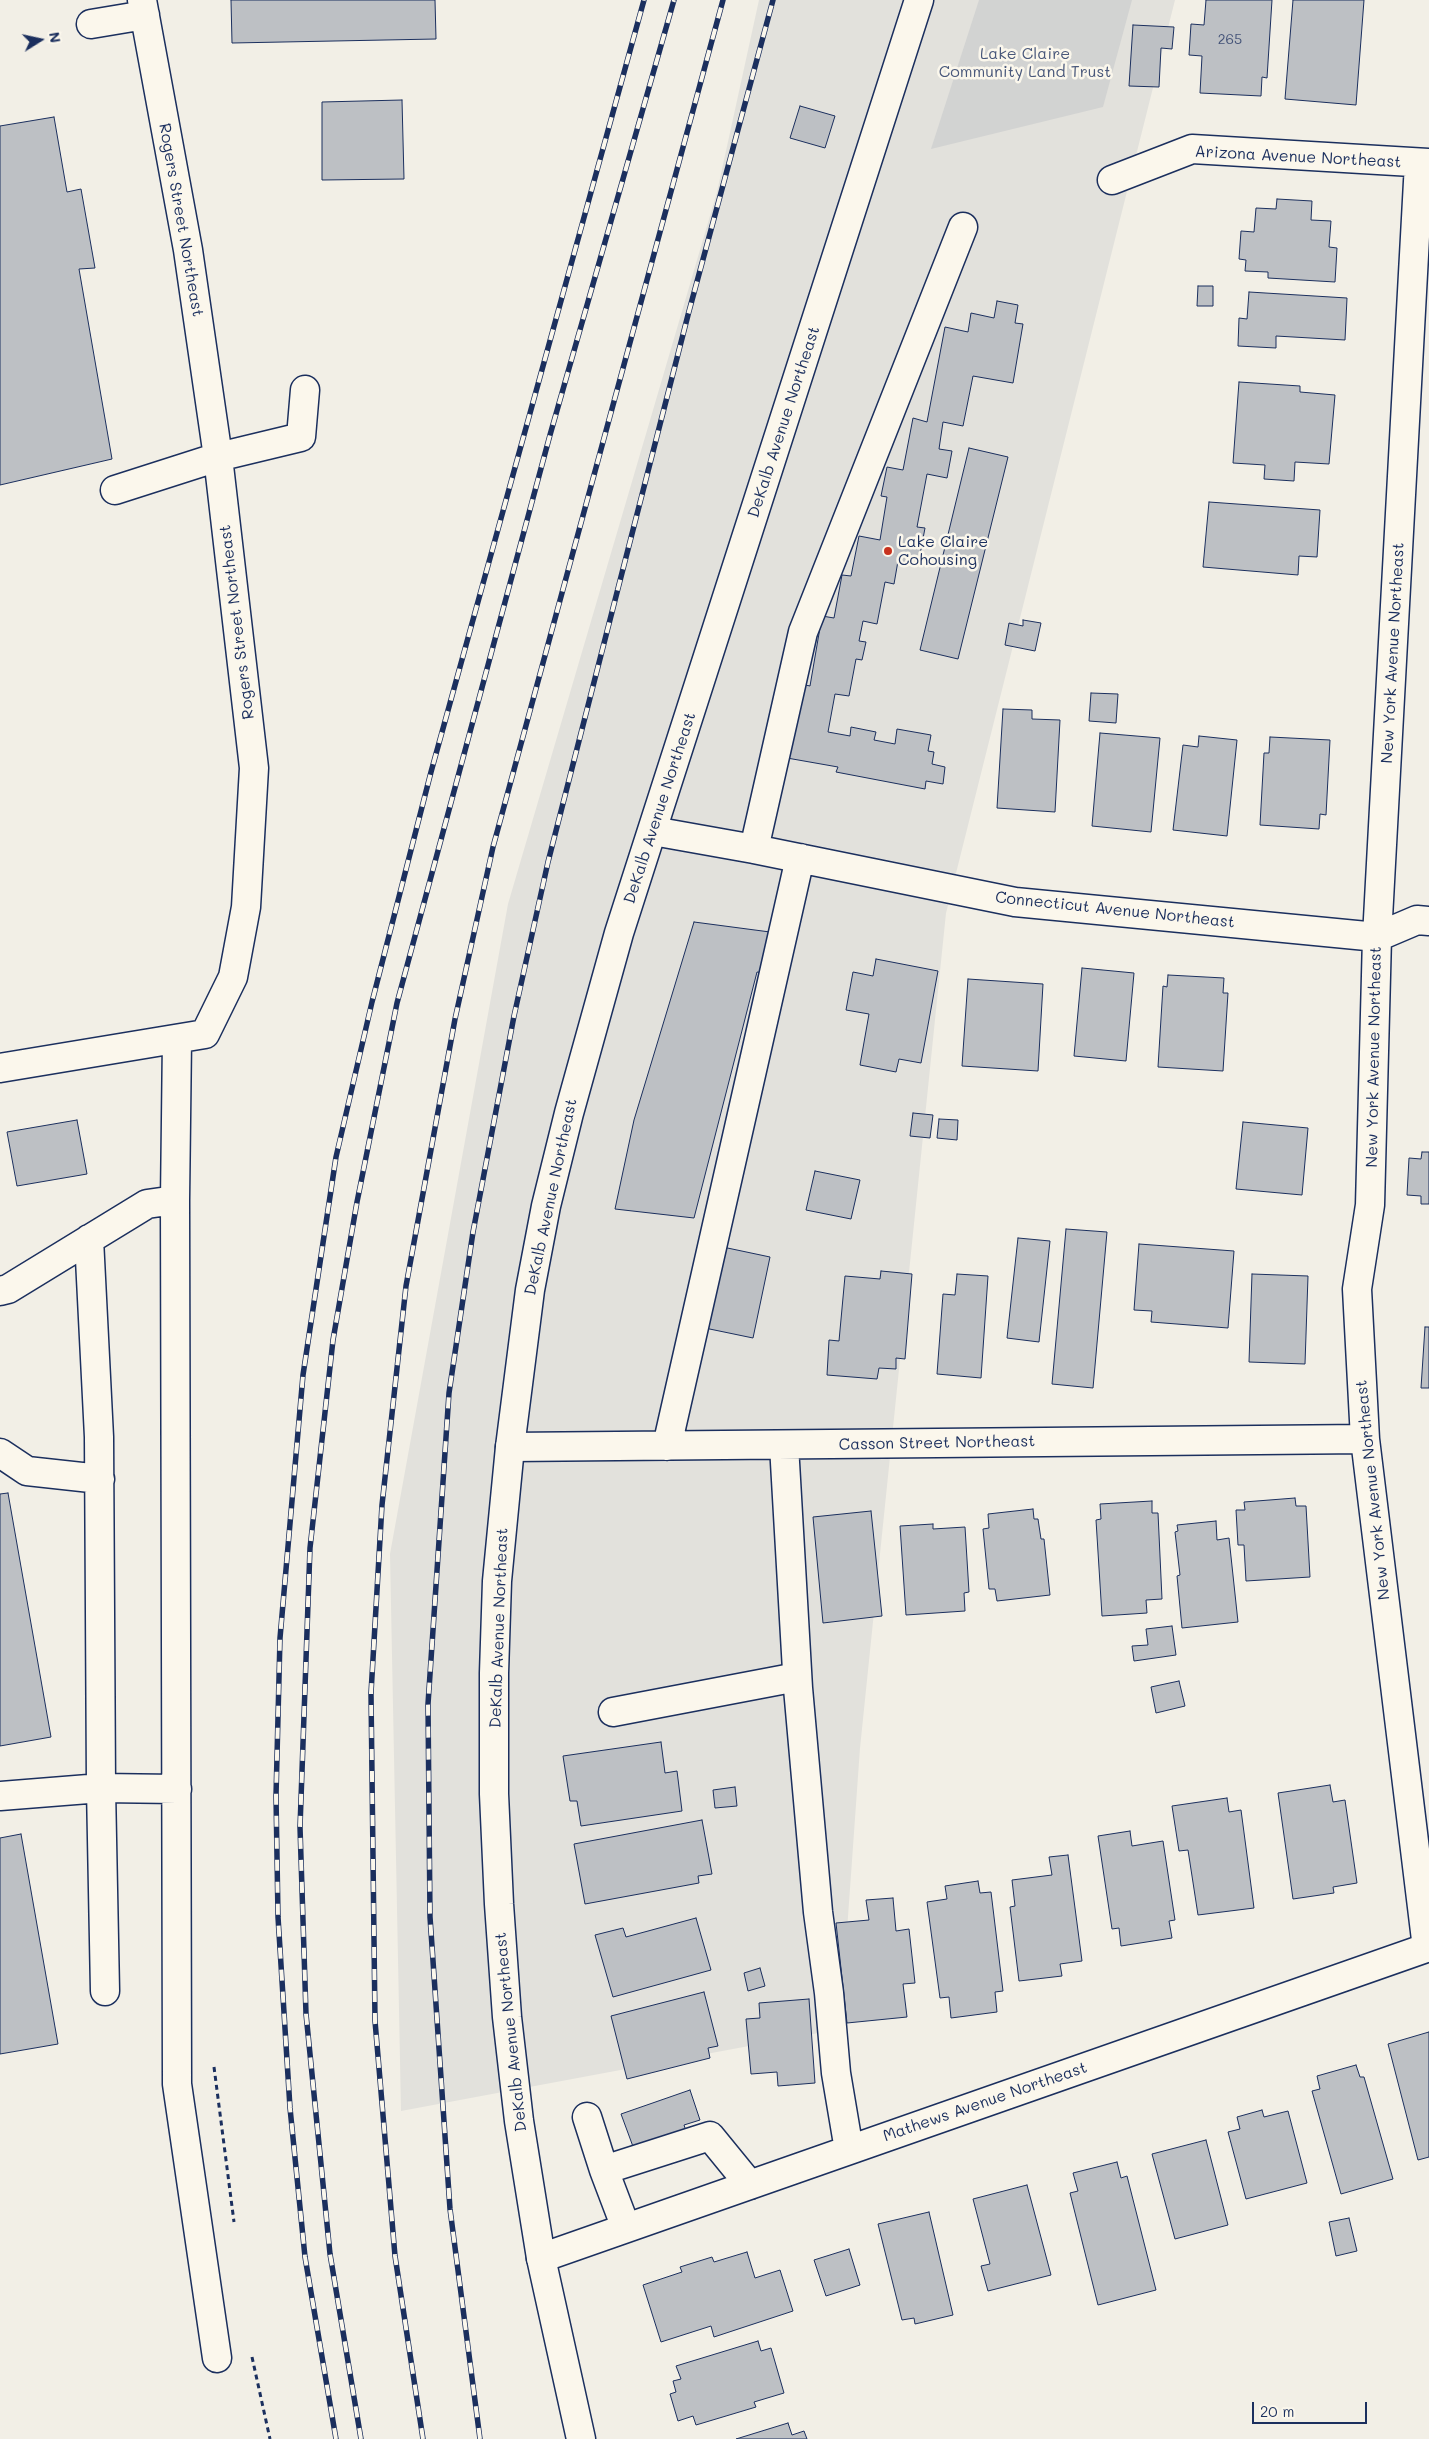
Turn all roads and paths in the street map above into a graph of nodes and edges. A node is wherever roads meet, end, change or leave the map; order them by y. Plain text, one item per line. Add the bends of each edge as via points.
1 (919, 0) edge
2 (144, 8) edge
3 (91, 24) dead end
4 (1424, 163) edge
5 (1112, 180) dead end
6 (963, 227) dead end
7 (305, 390) dead end
8 (218, 457) junction
9 (115, 490) dead end
10 (653, 831) junction
11 (754, 848) junction
12 (800, 858) junction
13 (1429, 921) edge
14 (1377, 937) junction
15 (177, 1039) junction
16 (0, 1068) edge
17 (175, 1200) junction
18 (89, 1239) junction
19 (0, 1291) edge
20 (1365, 1439) junction
21 (784, 1445) junction
22 (667, 1446) junction
23 (510, 1447) junction
24 (0, 1453) edge
25 (100, 1479) junction
26 (797, 1677) junction
27 (613, 1712) dead end
28 (101, 1788) junction
29 (177, 1789) junction
30 (0, 1796) edge
31 (1428, 1947) edge
32 (106, 1991) dead end
33 (587, 2117) dead end
34 (850, 2150) junction
35 (604, 2170) junction
36 (750, 2185) junction
37 (626, 2228) junction
38 (541, 2258) junction
39 (252, 2355) dead end
40 (217, 2358) dead end
41 (270, 2439) edge
42 (581, 2439) edge

1 - 10 street, DeKalb Avenue Northeast
2 - 3 street
2 - 8 street, Rogers Street Northeast via 188,250
4 - 5 street, Arizona Avenue Northeast via 1192,149
4 - 14 street, New York Avenue Northeast
6 - 11 street via 804,632
7 - 8 street via 301,437
8 - 9 street
8 - 15 street, Rogers Street Northeast via 254,768 246,907 233,977 205,1034
10 - 11 street, Connecticut Avenue Northeast
10 - 23 street, DeKalb Avenue Northeast via 596,1011 546,1206 530,1290
11 - 12 street, Connecticut Avenue Northeast
12 - 14 street, Connecticut Avenue Northeast via 1015,902
12 - 22 street
13 - 14 street, Connecticut Avenue Northeast via 1417,920
14 - 20 street, New York Avenue Northeast via 1370,1206 1357,1289
15 - 16 street, Rogers Street Northeast
15 - 17 street
17 - 18 street via 147,1204
17 - 29 street
18 - 19 street via 8,1290
18 - 25 street
20 - 21 street, Casson Street Northeast
20 - 31 street, New York Avenue Northeast
21 - 22 street, Casson Street Northeast
21 - 26 street
22 - 23 street, Casson Street Northeast
23 - 38 street, DeKalb Avenue Northeast via 497,1581 494,1673 496,1824 507,2017 519,2121
24 - 25 street via 27,1471
25 - 28 street
26 - 27 street
26 - 34 street via 836,2073
28 - 29 street
28 - 30 street
28 - 32 street
29 - 40 street via 177,2084
31 - 34 street, Mathews Avenue Northeast
33 - 35 street
34 - 36 street, Mathews Avenue Northeast
35 - 36 street via 710,2136
35 - 37 street
36 - 37 street, Mathews Avenue Northeast
37 - 38 street, Mathews Avenue Northeast
38 - 42 street, DeKalb Avenue Northeast
39 - 41 path

